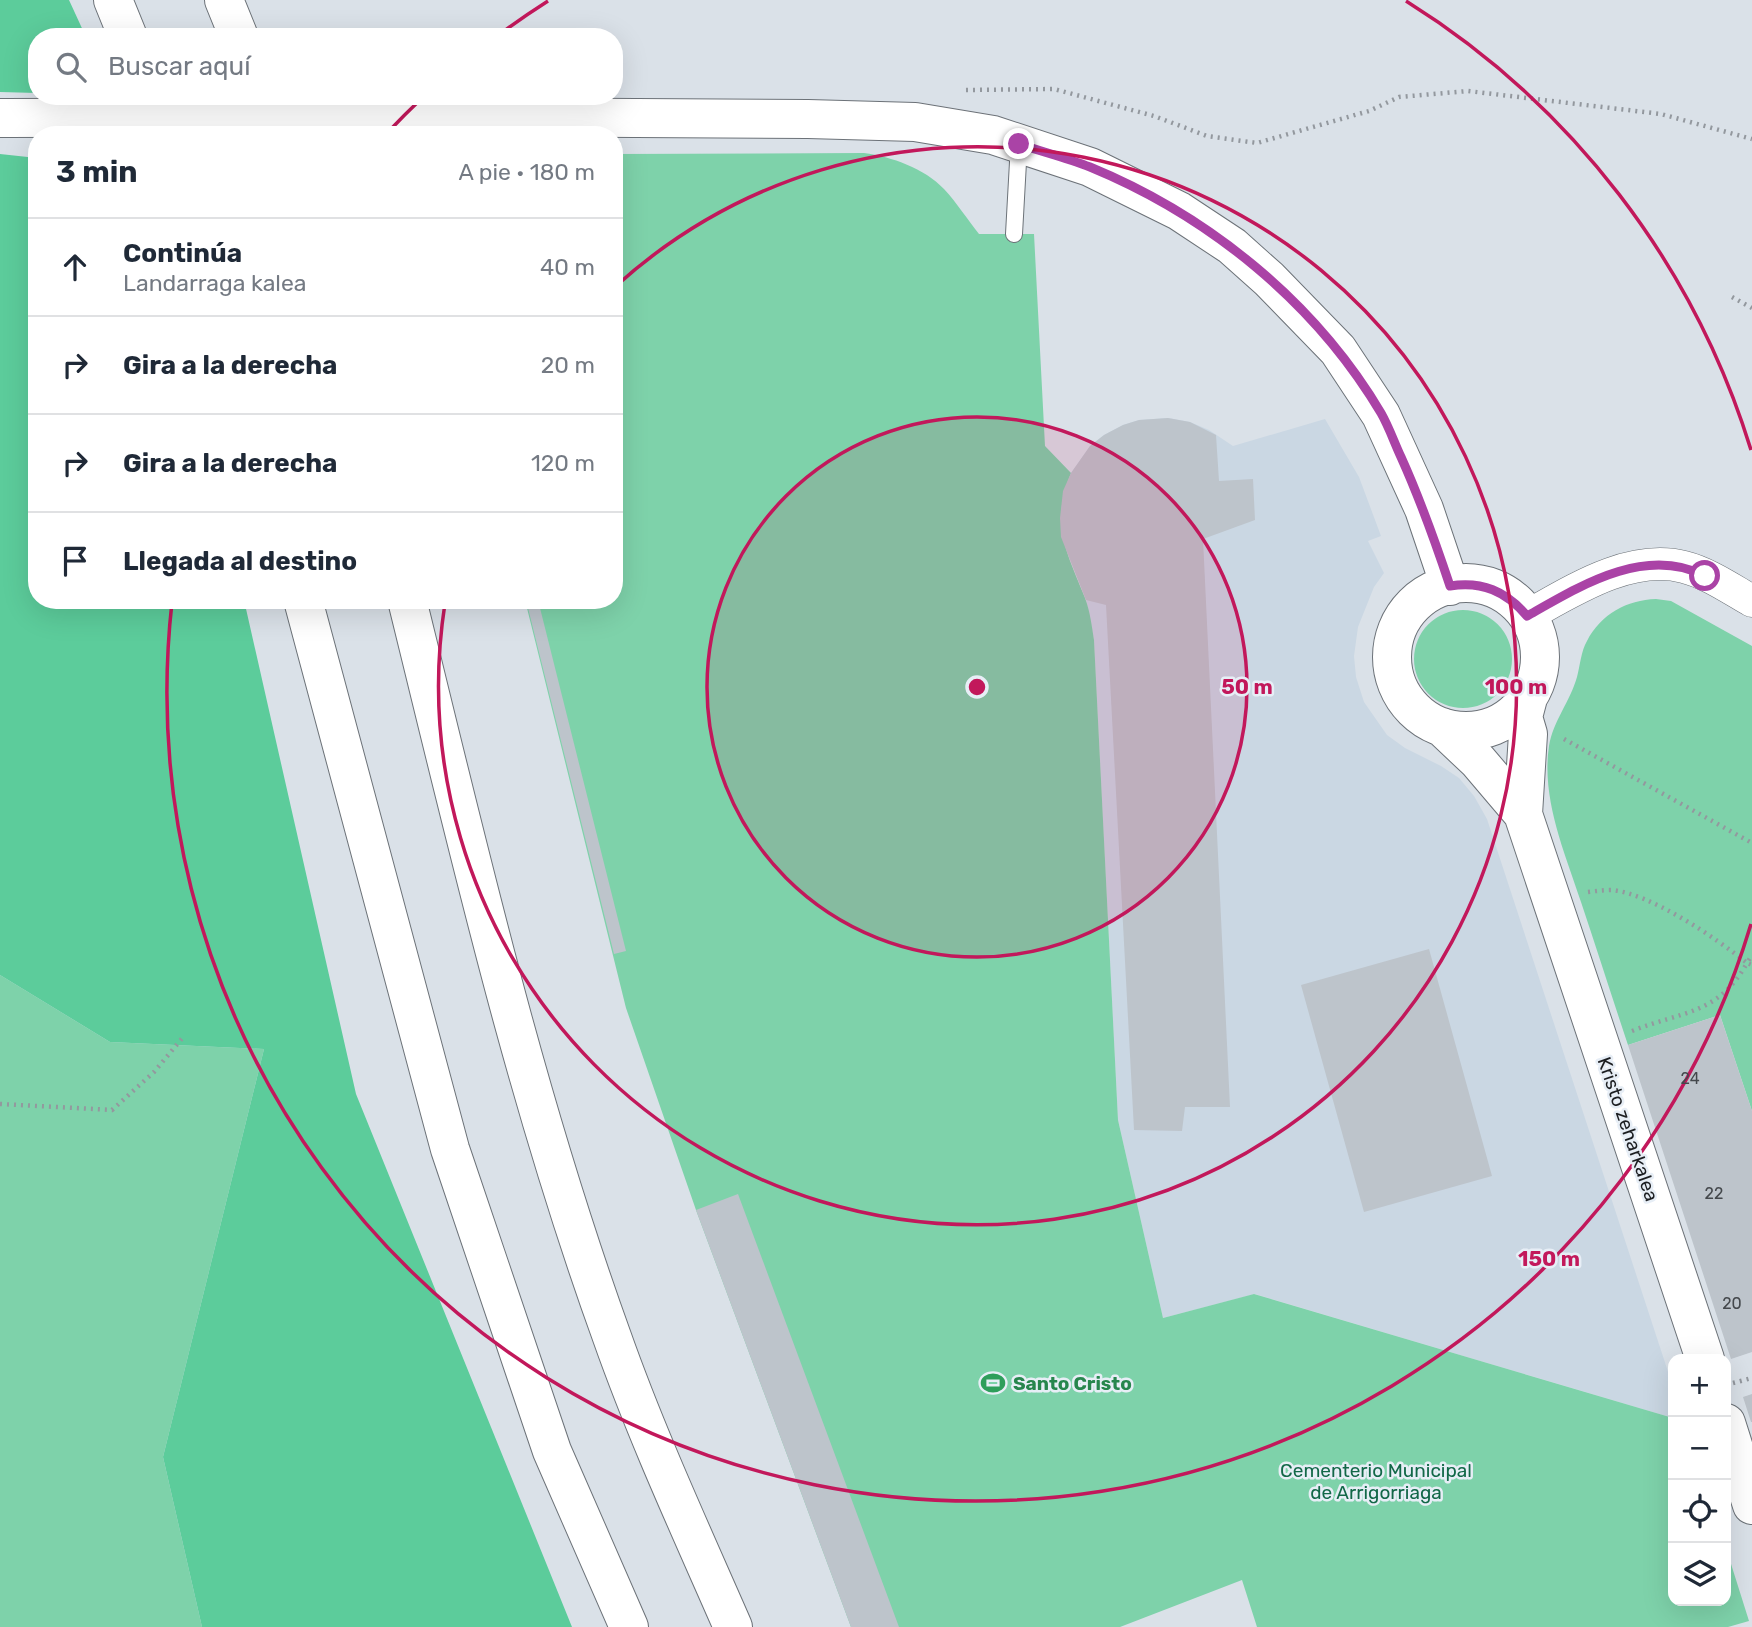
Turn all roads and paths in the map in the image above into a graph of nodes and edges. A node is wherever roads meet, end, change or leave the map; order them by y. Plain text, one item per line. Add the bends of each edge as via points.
1 (113, 0) edge
2 (224, 0) edge
3 (124, 28) edge
4 (235, 28) edge
5 (155, 105) edge
6 (264, 105) edge
7 (0, 118) edge
8 (162, 126) edge
9 (272, 126) edge
10 (959, 130) junction
11 (1752, 139) edge
12 (1019, 144) junction
13 (1014, 234) dead end
14 (1732, 297) dead end
15 (1752, 308) edge
16 (1450, 586) junction
17 (1752, 601) edge
18 (305, 609) edge
19 (409, 609) edge
20 (1527, 616) junction
21 (1526, 707) junction
22 (1442, 727) junction
23 (1523, 814) junction
24 (1752, 843) edge
25 (1552, 899) junction
26 (1752, 955) edge
27 (1750, 964) edge
28 (184, 1036) dead end
29 (1599, 1044) junction
30 (0, 1104) edge
31 (1703, 1354) edge
32 (1752, 1378) edge
33 (1731, 1384) edge
34 (1731, 1439) edge
35 (1752, 1505) edge
36 (629, 1627) edge
37 (733, 1627) edge

1 - 3 main road
2 - 4 main road
5 - 8 main road
6 - 9 main road
7 - 10 main road, bridge via 808,119 915,122
10 - 11 path via 965,90 1054,89 1207,136 1257,143 1369,111 1399,97 1468,91 1661,114
10 - 12 main road
12 - 13 lane
12 - 16 main road via 1090,167 1179,211 1232,246 1269,279 1338,351 1381,415 1424,509
14 - 15 path
16 - 20 main road via 1493,589
16 - 22 main road via 1412,607 1393,647 1400,690 1418,713
17 - 20 street via 1694,570 1655,565 1612,573
18 - 36 main road via 450,1149 552,1451
19 - 37 main road via 528,1079 612,1337 667,1479
20 - 21 main road via 1537,635 1540,657
21 - 22 main road via 1490,727 1458,731
21 - 23 main road
21 - 24 path
22 - 23 main road
23 - 25 main road, Kristo zeharkalea
25 - 27 path via 1611,890 1631,895 1690,924
25 - 29 main road, Kristo zeharkalea
26 - 27 path
27 - 29 path via 1726,993 1697,1010
28 - 30 path via 155,1072 112,1110
29 - 31 main road, Kristo zeharkalea
32 - 33 path
34 - 35 main road

